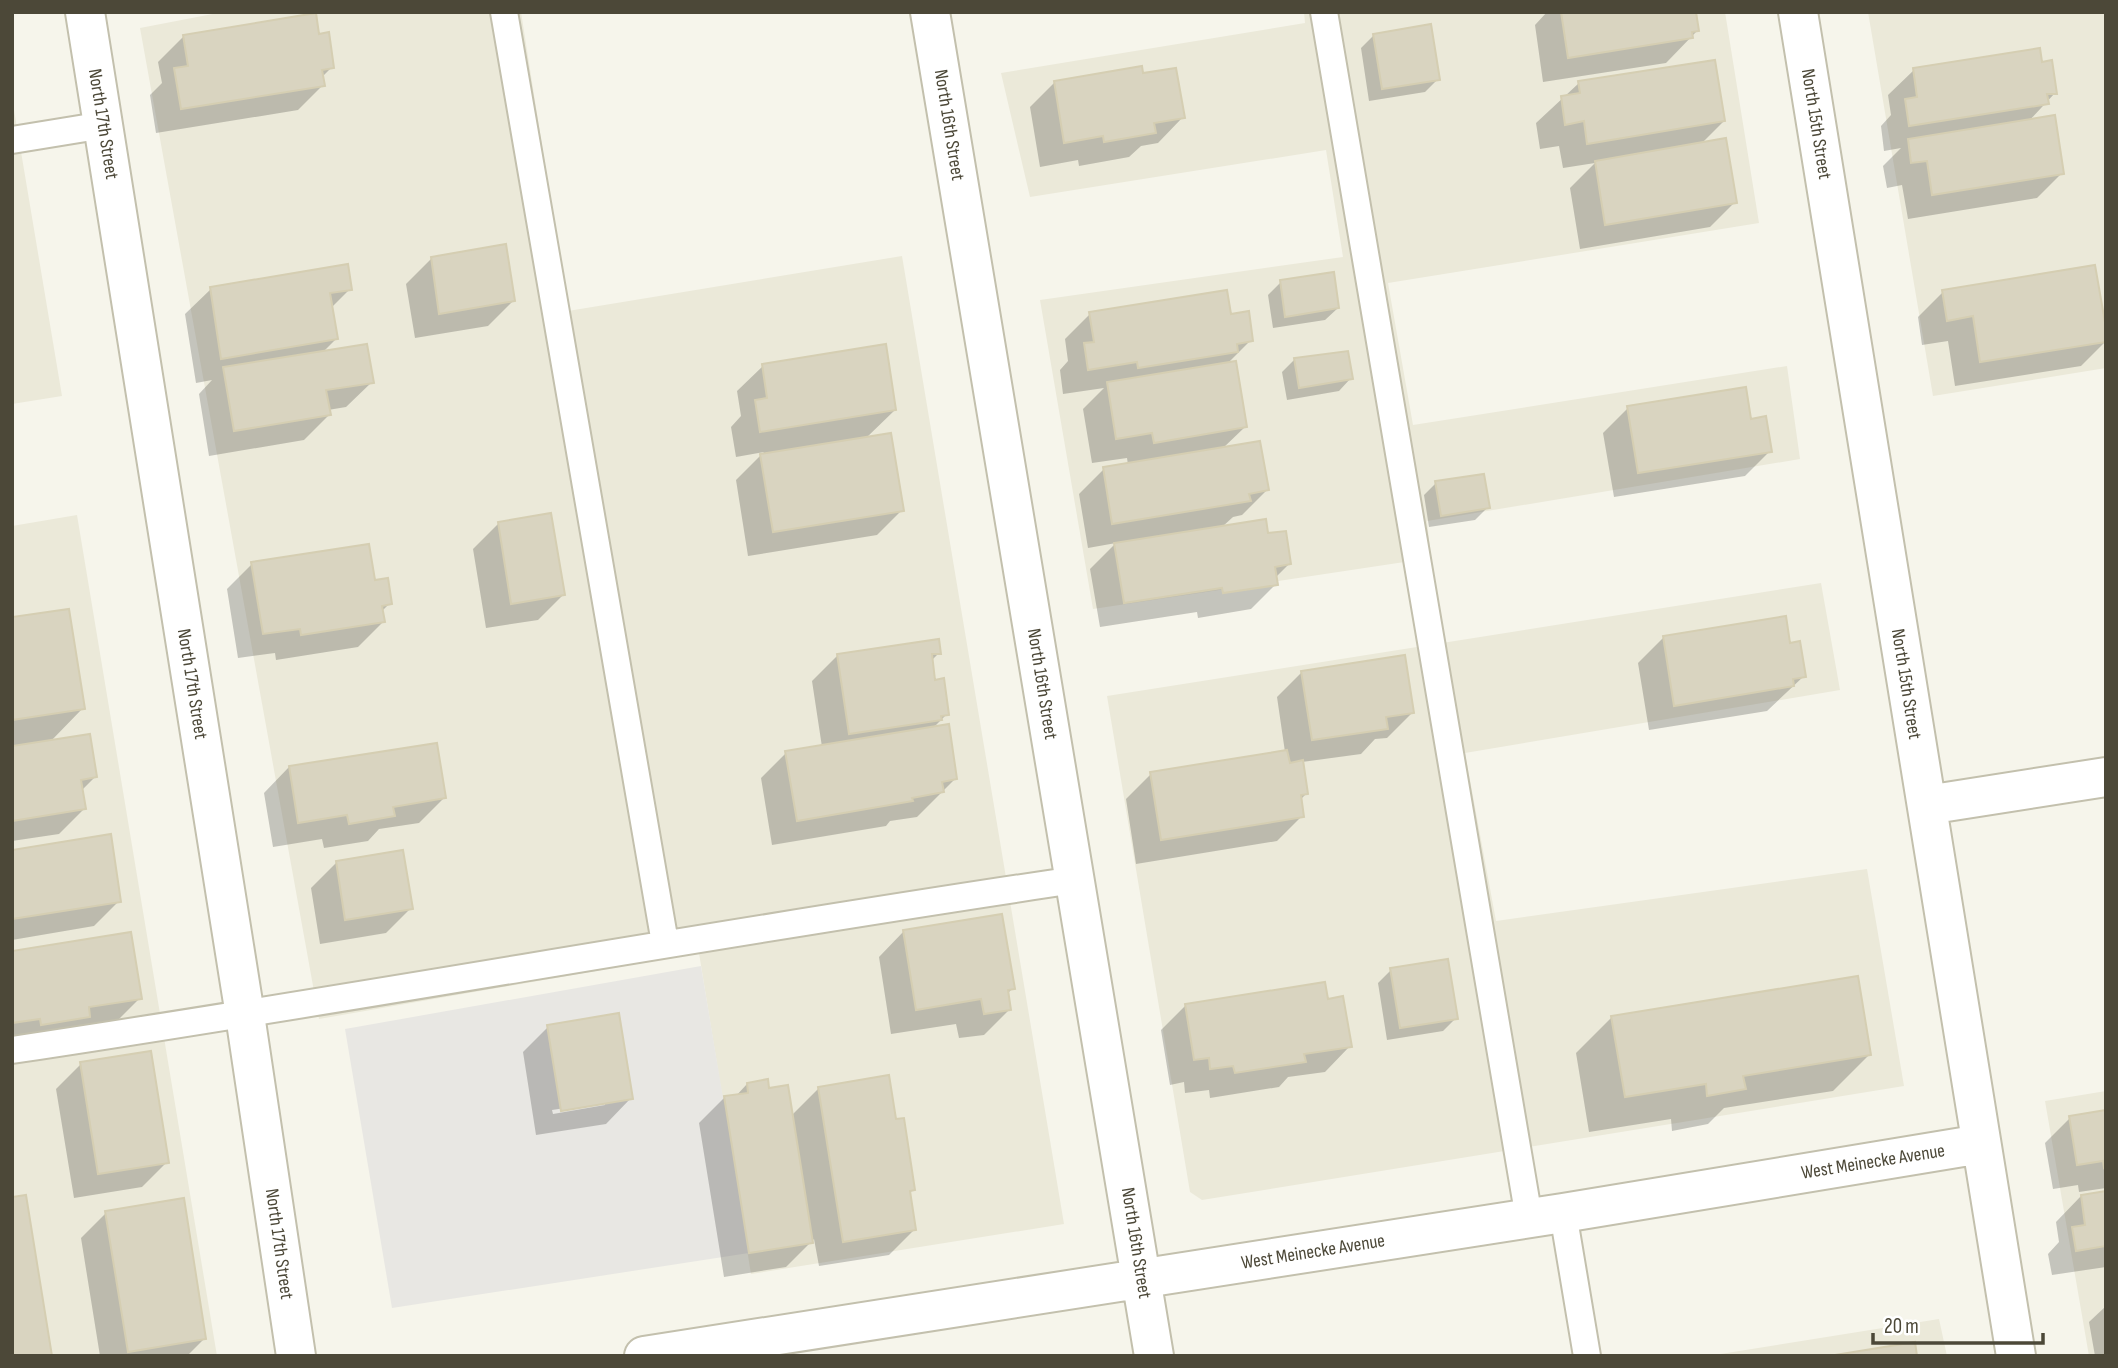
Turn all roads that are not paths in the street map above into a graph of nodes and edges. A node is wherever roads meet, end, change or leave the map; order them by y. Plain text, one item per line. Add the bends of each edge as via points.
1 (85, 12) edge
2 (504, 12) edge
3 (930, 12) edge
4 (1324, 12) edge
5 (1798, 12) edge
6 (104, 125) junction
7 (12, 139) edge
8 (2106, 777) edge
9 (1927, 805) junction
10 (1075, 880) junction
11 (665, 943) junction
12 (245, 1015) junction
13 (12, 1050) edge
14 (1981, 1144) junction
15 (1546, 1216) junction
16 (1142, 1279) junction
17 (296, 1356) edge
18 (644, 1356) edge
19 (1154, 1356) edge
20 (1587, 1356) edge
21 (2016, 1356) edge

1 - 6 street, North 17th Street
2 - 11 lane
3 - 10 street, North 16th Street
4 - 15 lane
5 - 9 street, North 15th Street
6 - 7 lane
6 - 12 street, North 17th Street
8 - 9 street
9 - 14 street, North 15th Street
10 - 11 lane
10 - 16 street, North 16th Street
11 - 12 lane
12 - 13 lane
12 - 17 street, North 17th Street
14 - 15 street, West Meinecke Avenue
14 - 21 street, North 15th Street
15 - 16 street, West Meinecke Avenue
15 - 20 lane
16 - 18 street, West Meinecke Avenue
16 - 19 street, North 16th Street

